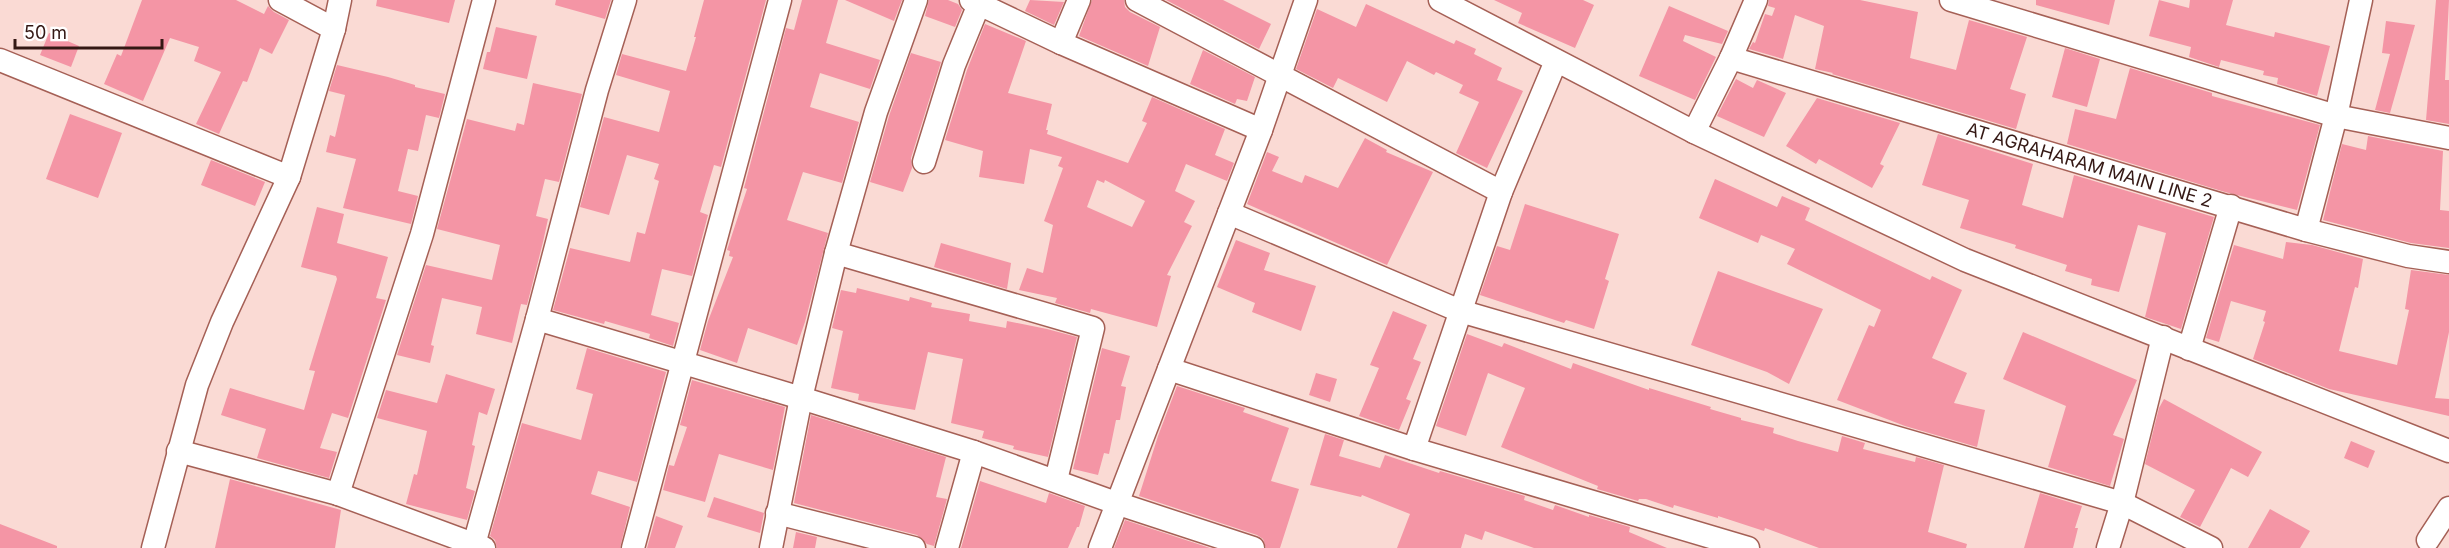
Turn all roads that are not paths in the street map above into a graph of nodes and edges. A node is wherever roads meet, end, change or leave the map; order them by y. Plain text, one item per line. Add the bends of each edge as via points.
1 (279, 0) edge
2 (340, 0) edge
3 (484, 0) edge
4 (625, 0) edge
5 (780, 0) edge
6 (916, 0) edge
7 (1079, 0) edge
8 (1137, 0) edge
9 (1306, 0) edge
10 (1440, 0) edge
11 (1756, 0) edge
12 (1951, 0) edge
13 (2361, 0) edge
14 (975, 2) edge
15 (334, 28) junction
16 (1061, 43) junction
17 (1731, 58) junction
18 (0, 60) edge
19 (1556, 62) junction
20 (1280, 77) junction
21 (2336, 116) junction
22 (1261, 130) junction
23 (1694, 132) junction
24 (2449, 138) edge
25 (924, 162) dead end
26 (289, 177) junction
27 (1501, 192) junction
28 (2231, 206) junction
29 (1229, 213) junction
30 (2306, 230) junction
31 (836, 253) junction
32 (2449, 262) edge
33 (1460, 311) junction
34 (537, 320) junction
35 (2163, 337) junction
36 (2189, 349) junction
37 (683, 363) junction
38 (1169, 369) junction
39 (801, 398) junction
40 (1414, 450) junction
41 (178, 451) junction
42 (2449, 451) edge
43 (974, 452) junction
44 (1056, 480) junction
45 (338, 494) junction
46 (1116, 503) junction
47 (2122, 503) junction
48 (2449, 508) edge
49 (777, 513) junction
50 (2428, 540) dead end
51 (477, 547) edge
52 (153, 548) edge
53 (633, 548) edge
54 (771, 548) edge
55 (914, 548) edge
56 (947, 548) edge
57 (1100, 548) edge
58 (1252, 548) edge
59 (1748, 548) edge
60 (2108, 548) edge
61 (2211, 548) edge

1 - 15 street
2 - 15 street
3 - 45 street via 422,234
4 - 34 street via 597,90
5 - 37 street
6 - 31 street via 876,112
7 - 16 street
8 - 20 street
9 - 20 street
10 - 19 street
11 - 17 street
12 - 21 street
13 - 21 street
14 - 16 street
14 - 25 street
15 - 26 street
16 - 22 street
17 - 23 street
17 - 28 street, AT AGRAHARAM MAIN LINE 2
18 - 26 street
19 - 23 street
19 - 27 street
20 - 22 street
20 - 27 street
21 - 24 street
21 - 30 street
22 - 29 street
23 - 35 street via 1965,260
26 - 41 street via 222,322 197,385
27 - 33 street
28 - 30 street, AT AGRAHARAM MAIN LINE 2
28 - 36 street
29 - 33 street
29 - 38 street
30 - 32 street, AT AGRAHARAM MAIN LINE 2 via 2408,256
31 - 39 street
31 - 44 street via 1093,328
33 - 40 street
33 - 47 street
34 - 37 street
34 - 51 street
35 - 36 street
35 - 47 street
36 - 42 street
37 - 39 street
37 - 53 street
38 - 40 street
38 - 46 street
39 - 43 street
39 - 49 street
40 - 59 street
41 - 45 street
41 - 52 street
43 - 44 street
43 - 56 street
44 - 46 street
45 - 51 street
46 - 57 street
46 - 58 street
47 - 60 street
47 - 61 street
48 - 50 street
49 - 54 street
49 - 55 street

